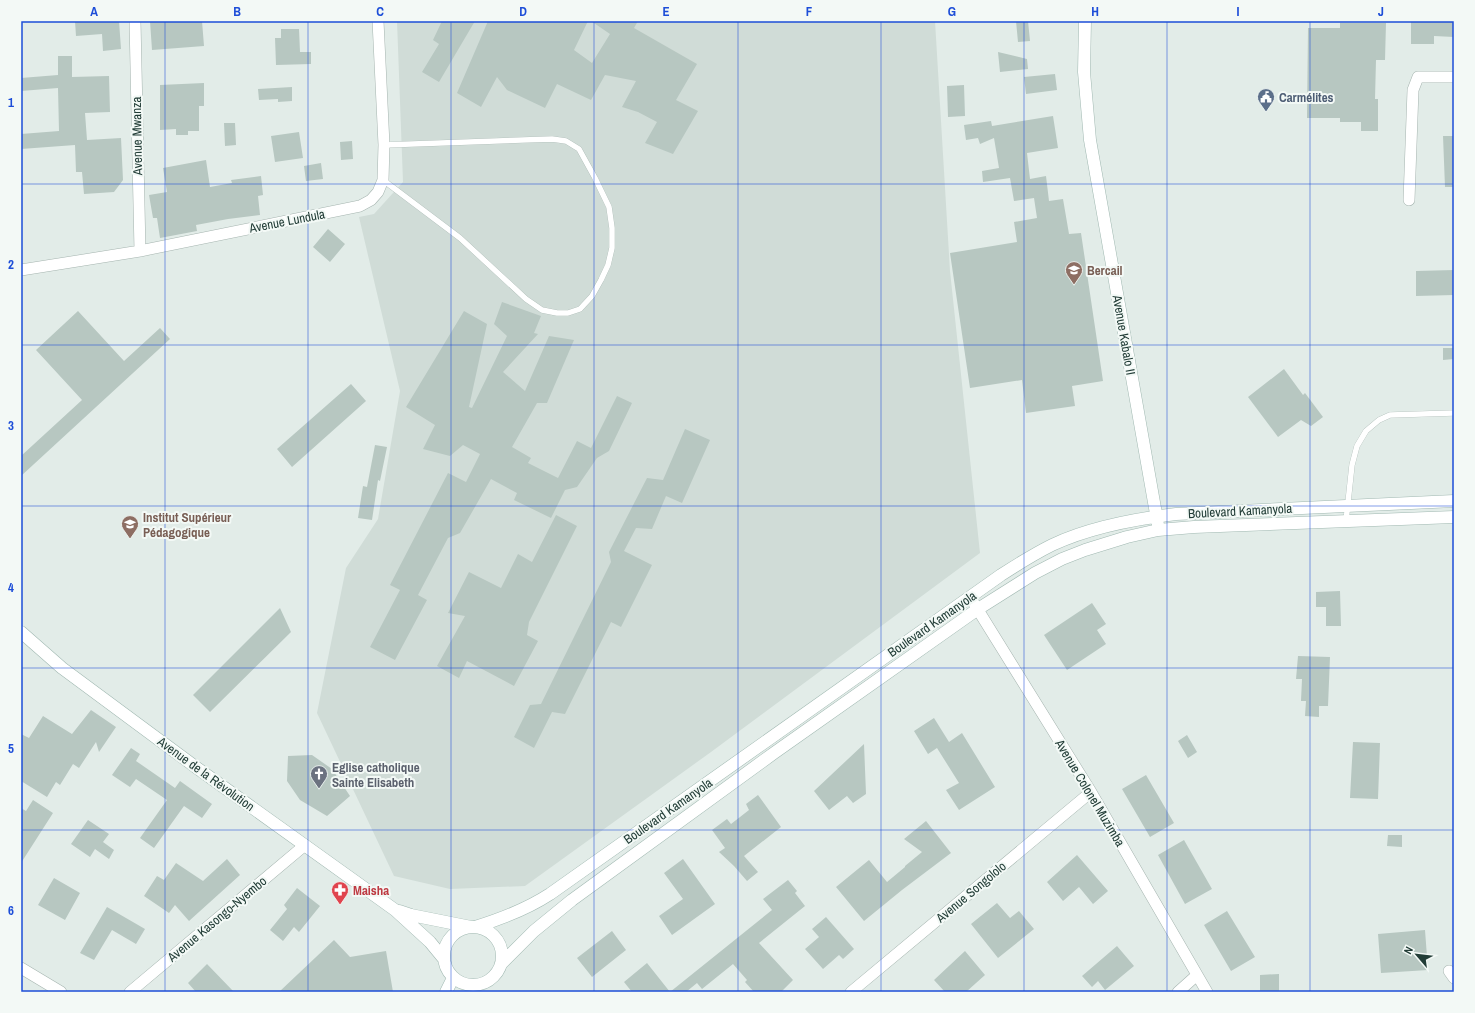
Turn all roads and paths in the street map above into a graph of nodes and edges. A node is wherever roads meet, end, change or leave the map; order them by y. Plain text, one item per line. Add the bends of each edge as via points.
1 (135, 21) edge
2 (378, 21) edge
3 (1084, 21) edge
4 (1454, 77) edge
5 (384, 146) junction
6 (383, 180) junction
7 (1409, 200) dead end
8 (140, 251) junction
9 (21, 270) edge
10 (1454, 413) edge
11 (1454, 501) edge
12 (1348, 506) junction
13 (1156, 517) junction
14 (1454, 517) edge
15 (1346, 521) junction
16 (1158, 530) junction
17 (970, 596) junction
18 (978, 609) junction
19 (21, 632) edge
20 (710, 781) junction
21 (1091, 792) junction
22 (719, 793) junction
23 (304, 845) junction
24 (395, 910) junction
25 (473, 927) junction
26 (444, 958) junction
27 (500, 964) junction
28 (21, 968) edge
29 (1197, 975) junction
30 (453, 978) junction
31 (475, 988) edge
32 (61, 992) edge
33 (130, 992) edge
34 (446, 992) edge
35 (851, 992) edge
36 (1178, 992) edge
37 (1207, 992) edge

1 - 8 street, Avenue Mwanza
2 - 5 street, Avenue Lundula
3 - 13 main road, Avenue Kabalo II via 1084,72 1090,140
4 - 7 street via 1418,77 1413,90
5 - 6 street, Avenue Lundula
5 - 6 lane via 552,139 566,141 579,149 608,207 612,228 612,248 608,265 592,296 580,309 568,313 542,310 526,299 460,238
6 - 8 street, Avenue Lundula via 371,200 360,206
8 - 9 street, Avenue Lundula
10 - 12 lane via 1390,415 1378,420 1366,431 1357,446 1352,465
11 - 12 main road, Boulevard Kamanyola
12 - 13 main road, Boulevard Kamanyola
12 - 15 lane
13 - 16 main road, Avenue Kabalo II
13 - 17 main road, Boulevard Kamanyola via 1101,528 1053,545 1001,574
14 - 15 main road, Boulevard Kamanyola
15 - 16 main road, Boulevard Kamanyola
16 - 18 main road, Boulevard Kamanyola via 1127,537 1062,559
17 - 18 street, Avenue Colonel Muzimba
17 - 20 main road, Boulevard Kamanyola
18 - 21 street, Avenue Colonel Muzimba
18 - 22 main road, Boulevard Kamanyola
19 - 23 main road, Avenue de la Révolution via 62,668
20 - 22 main road
20 - 25 main road, Boulevard Kamanyola via 533,905
21 - 29 street, Avenue Colonel Muzimba
21 - 35 street, Avenue Songololo
22 - 27 main road, Boulevard Kamanyola via 546,921
23 - 24 main road, Avenue de la Révolution
23 - 33 street, Avenue Kasongo-Nyembo
24 - 25 main road
24 - 26 main road
25 - 26 main road via 459,930 452,936 446,946
25 - 27 main road via 486,930 495,937 502,953
26 - 30 main road via 445,966
27 - 31 main road via 492,978
28 - 32 street
29 - 36 street
29 - 37 street, Avenue Colonel Muzimba
30 - 31 main road
30 - 34 main road

